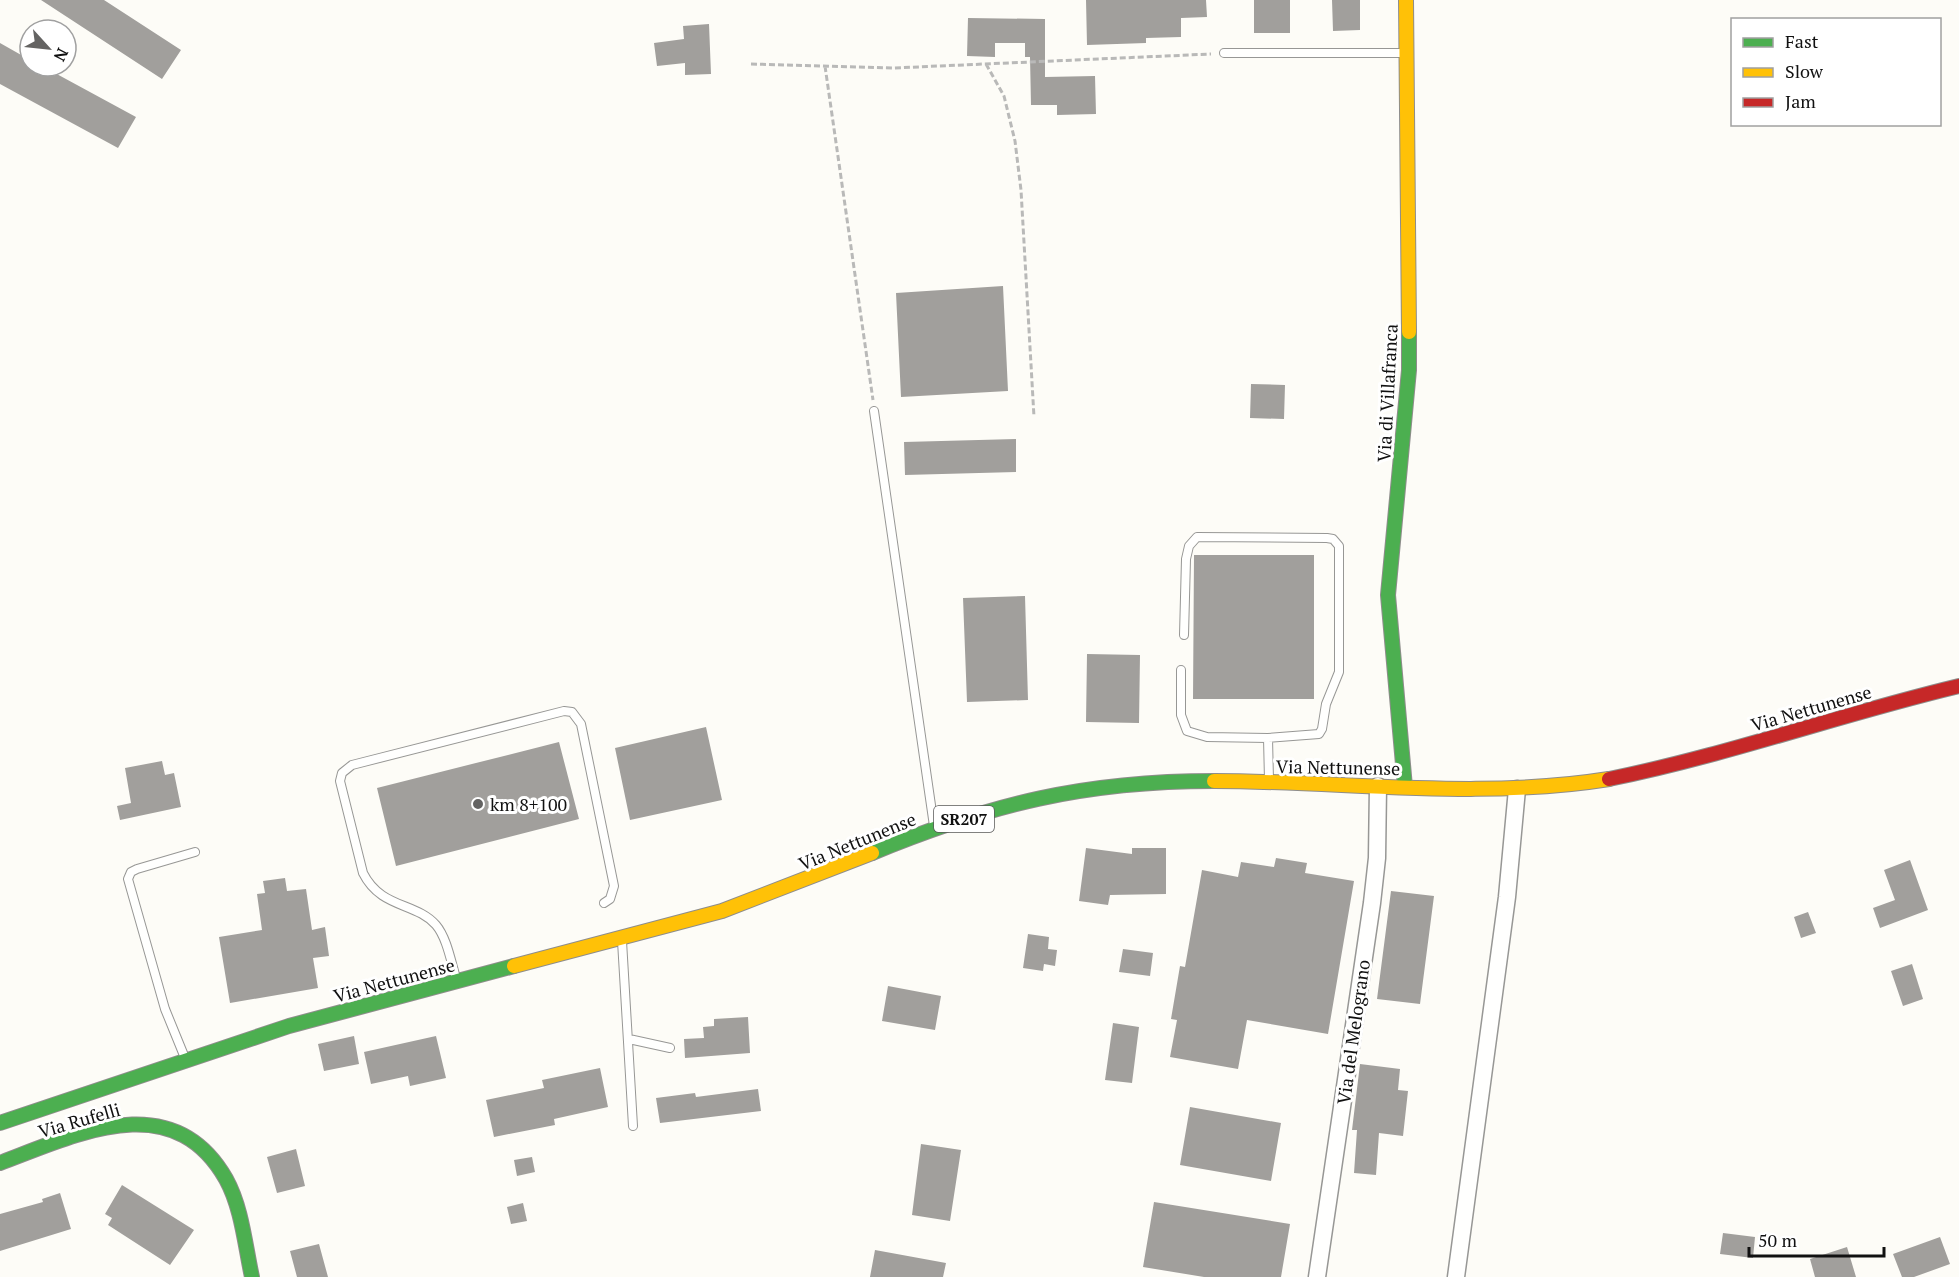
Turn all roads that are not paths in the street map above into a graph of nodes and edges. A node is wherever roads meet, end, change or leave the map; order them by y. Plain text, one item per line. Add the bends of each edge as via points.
1 (1406, 0) edge
2 (1224, 53) road end
3 (1407, 53) junction
4 (874, 411) road end
5 (1184, 635) dead end
6 (1181, 670) dead end
7 (1959, 686) edge
8 (1268, 738) junction
9 (1269, 783) junction
10 (1378, 786) junction
11 (1405, 787) junction
12 (1517, 789) junction
13 (934, 829) junction
14 (195, 852) dead end
15 (604, 903) dead end
16 (622, 938) junction
17 (457, 981) junction
18 (628, 1040) junction
19 (670, 1048) dead end
20 (186, 1061) junction
21 (0, 1123) edge
22 (633, 1126) dead end
23 (0, 1163) edge
24 (252, 1277) edge
25 (1317, 1277) edge
26 (1456, 1277) edge

1 - 3 main road, Via di Villafranca
2 - 3 lane
3 - 11 main road, Via di Villafranca via 1409,370 1388,595
4 - 13 lane
5 - 8 lane via 1186,559 1188,546 1197,537 1336,541 1340,551 1339,672 1326,704 1322,729 1315,736
6 - 8 lane via 1182,721 1187,731 1207,737
7 - 12 main road, Via Nettunense / SR207 via 1651,772
8 - 9 lane
9 - 10 main road, Via Nettunense / SR207
9 - 13 main road, Via Nettunense / SR207 via 1180,782 1082,789 1008,805
10 - 11 main road, Via Nettunense / SR207
10 - 25 street, Via del Melograno via 1372,903
11 - 12 main road, Via Nettunense / SR207
12 - 26 street via 1508,888
13 - 16 main road, Via Nettunense / SR207 via 740,905
14 - 20 lane via 137,869 128,879 165,1009
15 - 17 lane via 614,886 581,724 572,712 352,765 342,773 340,781 363,873 384,897 436,925
16 - 17 main road, Via Nettunense / SR207
16 - 18 lane
17 - 20 main road, Via Nettunense / SR207 via 290,1026
18 - 19 lane
18 - 22 lane
20 - 21 main road, Via Nettunense / SR207
23 - 24 main road, Via Rufelli via 117,1125 153,1124 179,1131 203,1147 226,1181

